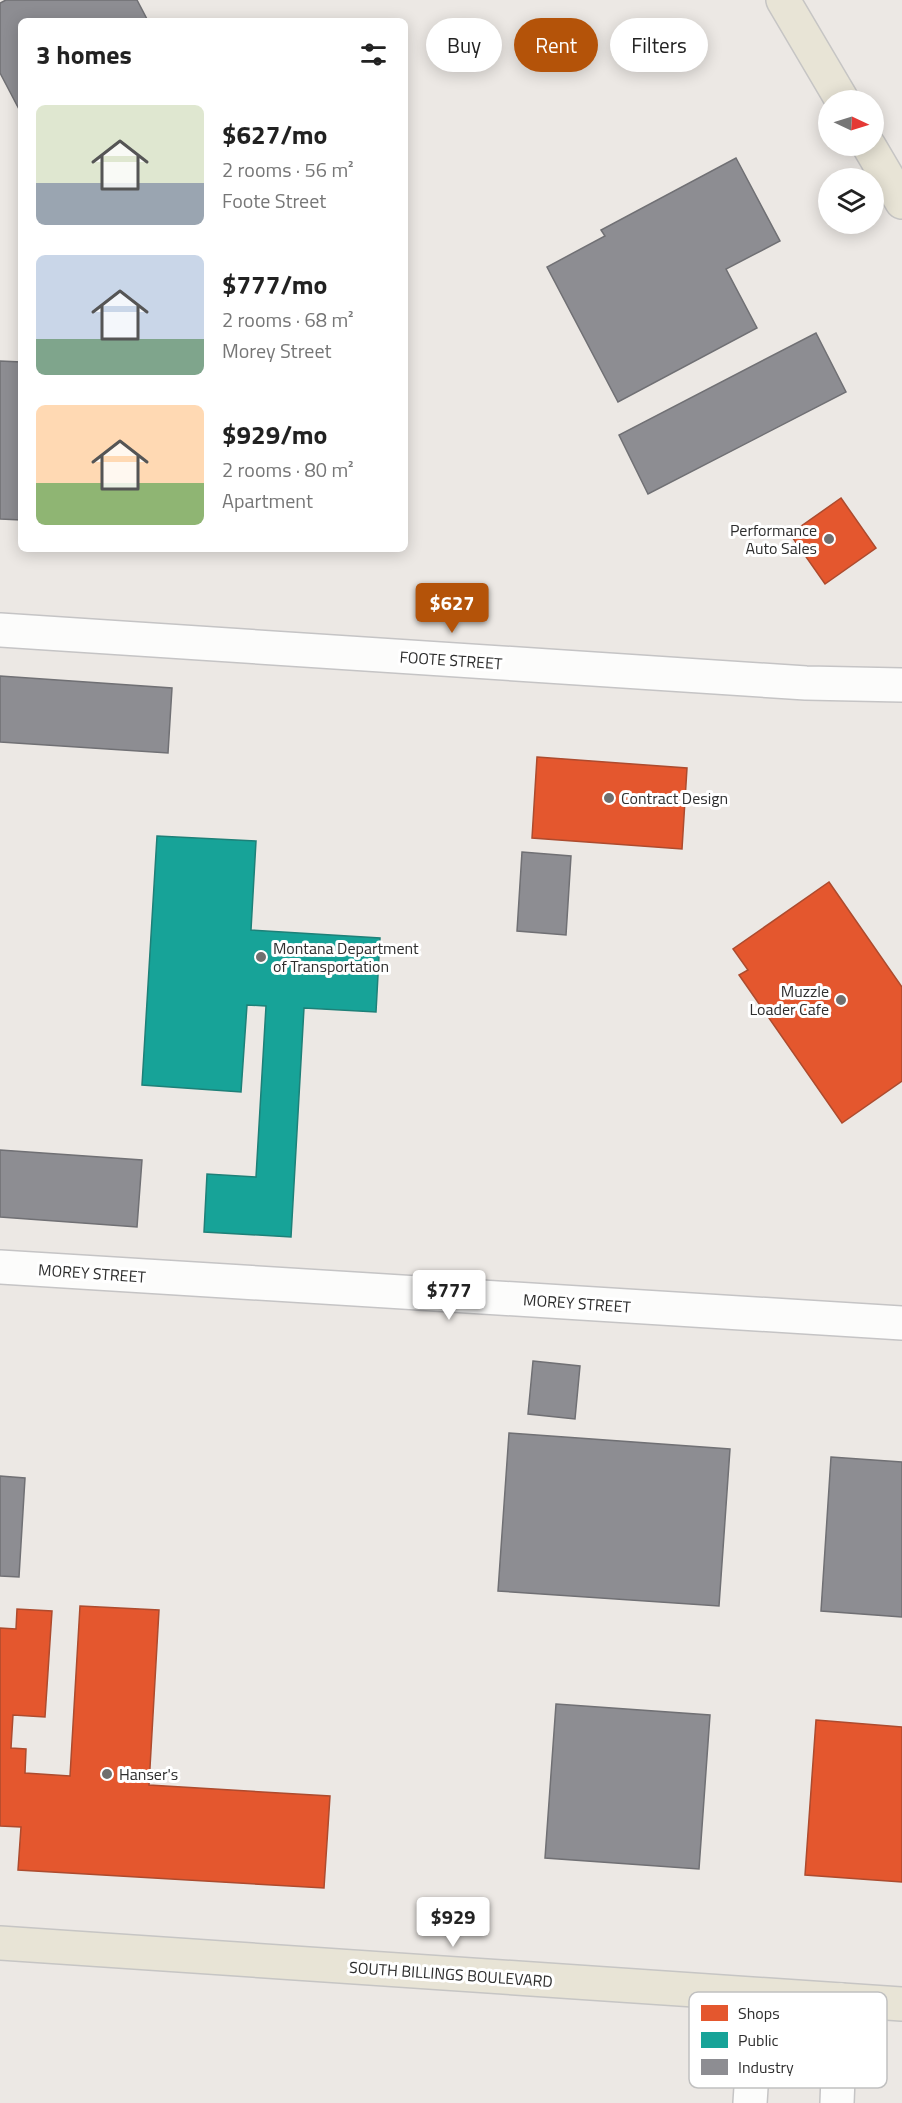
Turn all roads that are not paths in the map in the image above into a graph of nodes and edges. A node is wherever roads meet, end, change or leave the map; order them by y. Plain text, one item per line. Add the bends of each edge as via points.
1 (783, 0) edge
2 (836, 90) edge
3 (875, 156) edge
4 (902, 202) edge
5 (0, 630) edge
6 (902, 686) edge
7 (0, 1267) edge
8 (902, 1323) edge
9 (0, 1943) edge
10 (714, 1992) edge
11 (887, 2003) edge
12 (902, 2004) edge
13 (751, 2088) edge
14 (838, 2088) edge
15 (750, 2103) edge
16 (837, 2103) edge

1 - 2 main road
3 - 4 main road
5 - 6 street, FOOTE STREET
7 - 8 street, MOREY STREET
9 - 10 main road, SOUTH BILLINGS BOULEVARD
11 - 12 main road, SOUTH BILLINGS BOULEVARD
13 - 15 street
14 - 16 street

